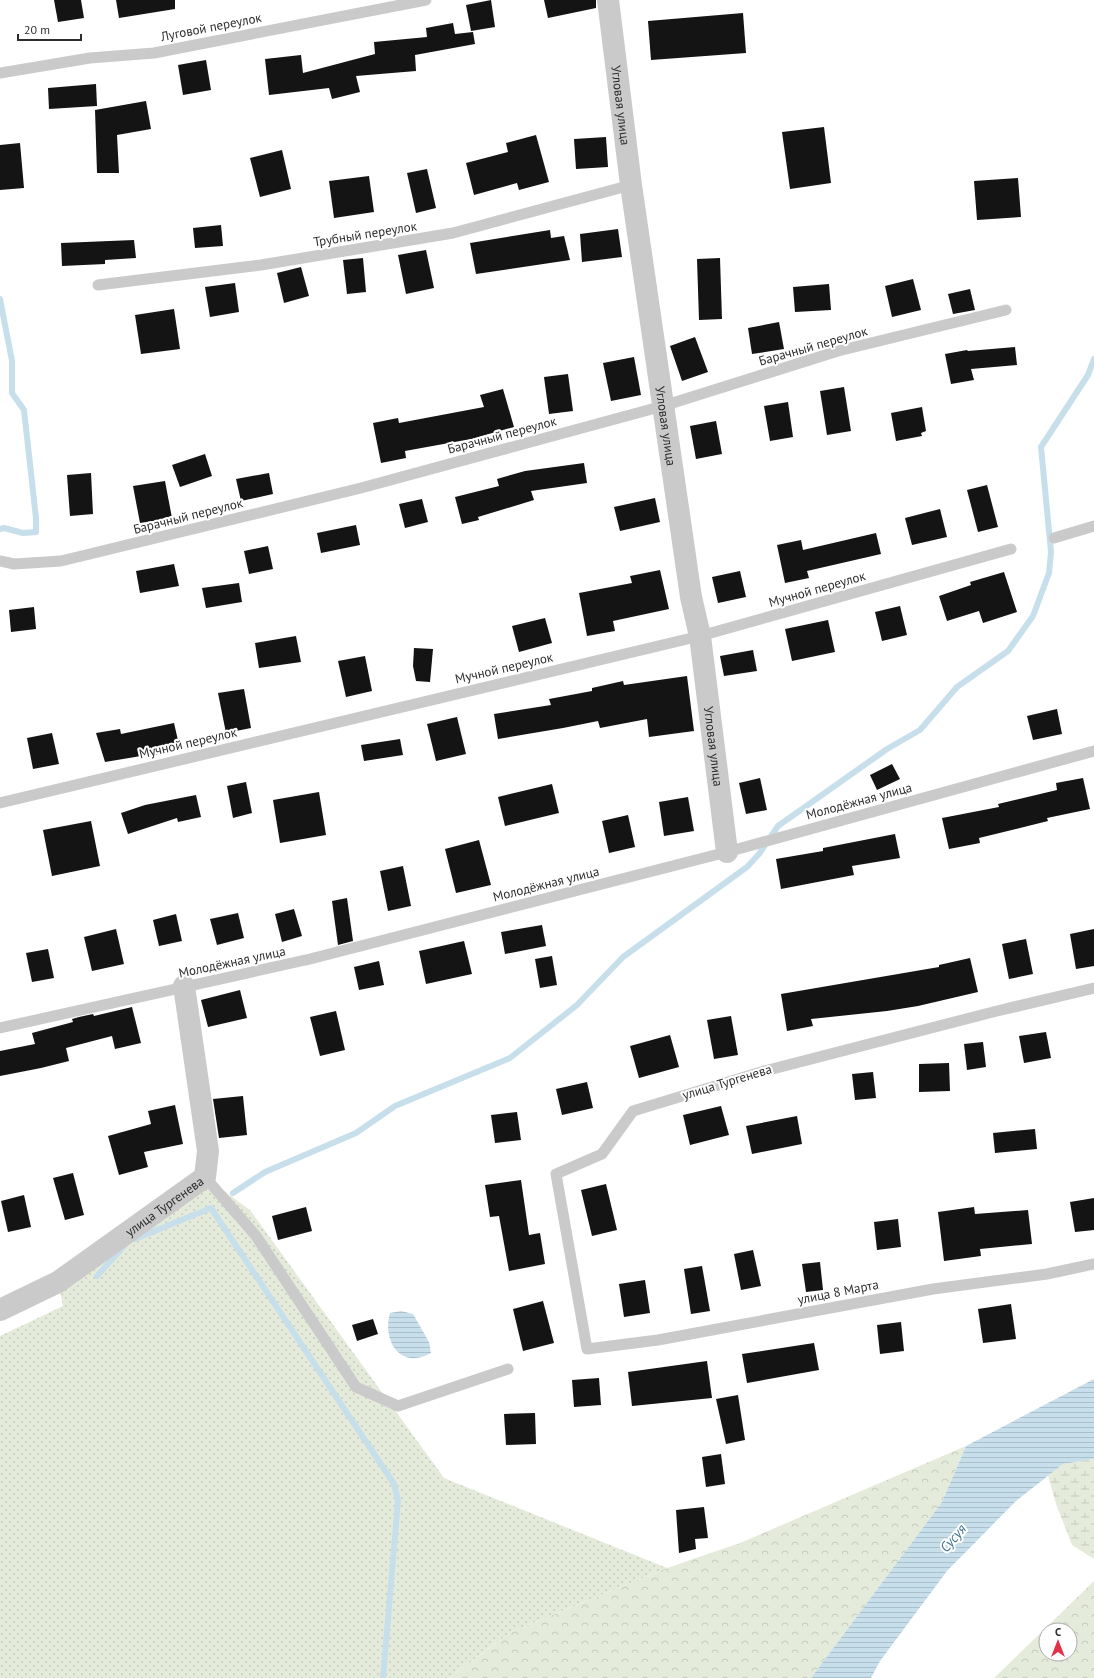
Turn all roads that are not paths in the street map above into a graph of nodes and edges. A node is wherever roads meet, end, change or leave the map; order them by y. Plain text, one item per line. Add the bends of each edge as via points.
1 (426, 0) edge
2 (608, 0) edge
3 (0, 73) edge
4 (631, 184) junction
5 (98, 285) dead end
6 (1006, 310) dead end
7 (663, 406) junction
8 (1094, 526) edge
9 (1054, 538) dead end
10 (1011, 549) dead end
11 (0, 561) edge
12 (700, 636) junction
13 (1094, 751) edge
14 (0, 803) edge
15 (727, 852) junction
16 (184, 986) junction
17 (1094, 988) edge
18 (0, 1028) edge
19 (205, 1177) junction
20 (1094, 1264) edge
21 (0, 1310) edge
22 (587, 1349) joint
23 (508, 1369) dead end

1 - 3 lane, Луговой переулок via 154,52 90,58
2 - 4 street, Угловая улица
4 - 5 lane, Трубный переулок via 453,233 261,265
4 - 7 street, Угловая улица
6 - 7 lane, Барачный переулок via 838,351
7 - 11 lane, Барачный переулок via 361,488 61,562 14,564
7 - 12 street, Угловая улица via 691,597
8 - 9 lane
10 - 12 lane, Мучной переулок
12 - 14 lane, Мучной переулок
12 - 15 street, Угловая улица
13 - 15 lane, Молодёжная улица
15 - 16 lane, Молодёжная улица via 310,959
16 - 18 lane, Молодёжная улица
16 - 19 street, улица Тургенева via 208,1151
17 - 22 lane, улица Тургенева via 761,1072 633,1111 602,1154 556,1174
19 - 21 street, улица Тургенева via 58,1282
19 - 23 lane via 256,1236 356,1387 398,1406
20 - 22 lane, улица 8 Марта via 1046,1274 933,1289 658,1340

